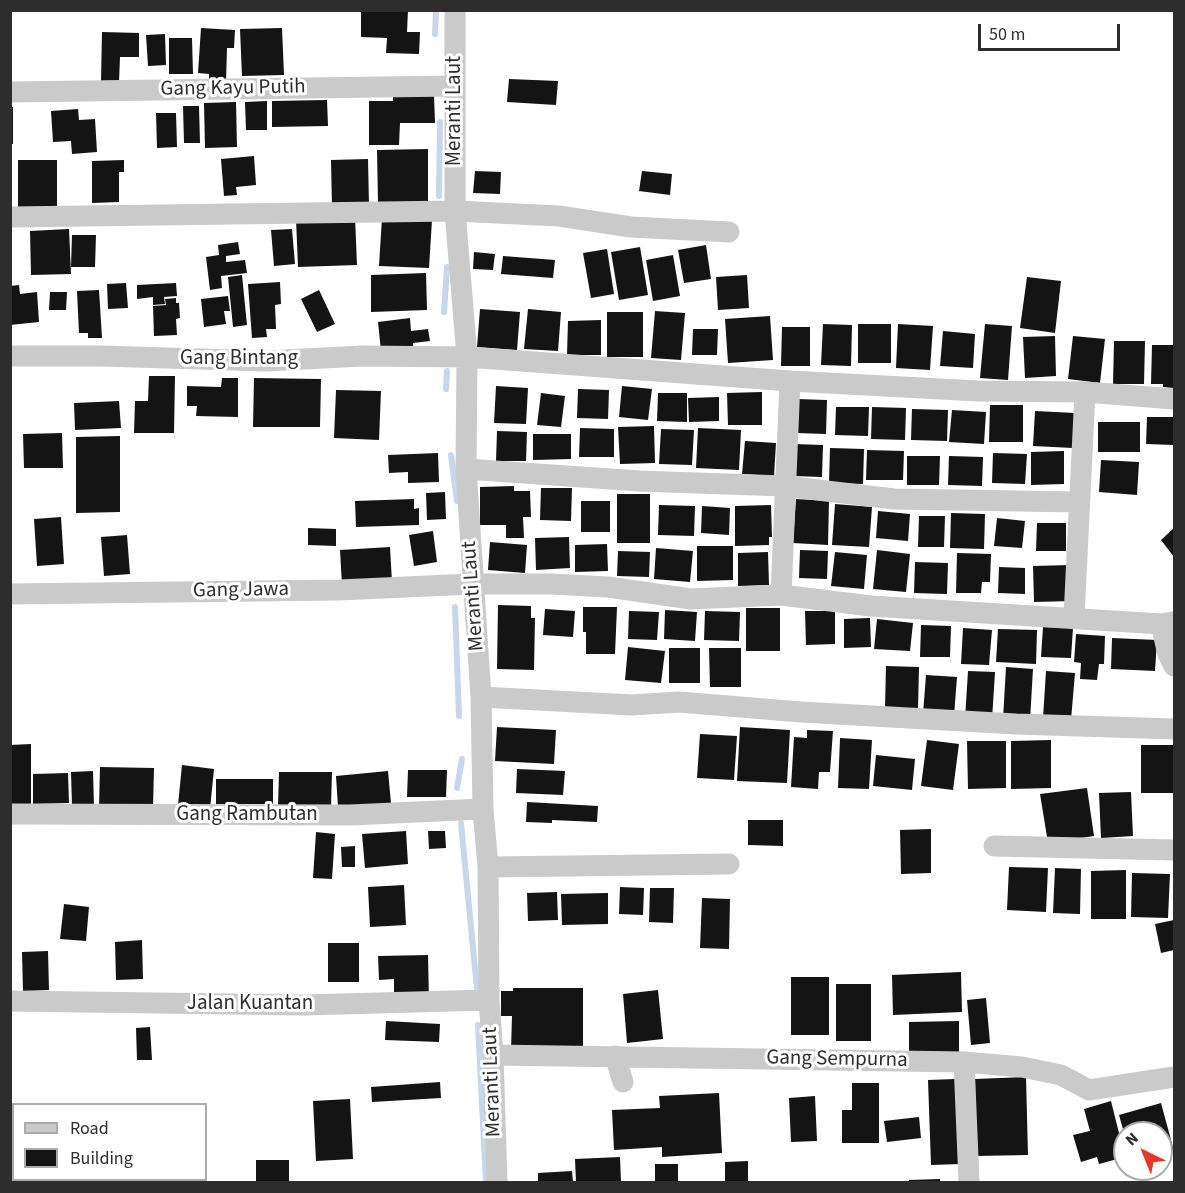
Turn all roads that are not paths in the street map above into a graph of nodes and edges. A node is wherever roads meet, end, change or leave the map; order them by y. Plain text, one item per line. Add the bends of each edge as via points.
1 (455, 10) edge
2 (455, 86) junction
3 (10, 92) edge
4 (455, 211) junction
5 (10, 217) edge
6 (729, 232) dead end
7 (10, 356) edge
8 (467, 357) junction
9 (790, 381) junction
10 (1085, 392) junction
11 (1174, 399) edge
12 (466, 470) junction
13 (784, 486) junction
14 (1079, 502) junction
15 (472, 584) junction
16 (10, 594) edge
17 (781, 595) junction
18 (1074, 617) junction
19 (1168, 623) edge
20 (1174, 666) edge
21 (481, 697) junction
22 (1174, 729) edge
23 (483, 809) junction
24 (10, 814) edge
25 (994, 846) dead end
26 (1174, 850) edge
27 (729, 864) dead end
28 (488, 867) junction
29 (489, 1000) junction
30 (10, 1001) edge
31 (493, 1055) junction
32 (615, 1056) junction
33 (964, 1062) junction
34 (1174, 1077) edge
35 (623, 1082) dead end
36 (10, 1181) edge
37 (91, 1182) edge
38 (497, 1182) edge
39 (969, 1182) edge

1 - 2 street, Meranti Laut
2 - 3 street, Gang Kayu Putih
2 - 4 street, Meranti Laut
4 - 5 street
4 - 6 street
4 - 8 street, Meranti Laut
7 - 8 street, Gang Bintang via 266,361 362,356
8 - 9 street, Gang Bintang
8 - 12 street, Meranti Laut
9 - 10 street, Gang Bintang
9 - 13 street
10 - 11 street, Gang Bintang
10 - 14 street
12 - 13 street
12 - 15 street, Meranti Laut
13 - 14 street via 894,499
13 - 17 street
14 - 18 street
15 - 16 street, Gang Jawa via 339,590
15 - 17 street, Gang Jawa via 608,587 691,599
15 - 21 street, Meranti Laut
17 - 18 street, Gang Jawa via 870,606
18 - 19 street, Gang Jawa
19 - 20 street via 1168,654
21 - 22 street via 632,705 680,702 1004,724
21 - 23 street, Meranti Laut
23 - 24 street, Gang Rambutan via 350,815
23 - 28 street, Meranti Laut
25 - 26 street
27 - 28 street
28 - 29 street, Meranti Laut
29 - 30 street, Jalan Kuantan via 304,1005
29 - 31 street, Meranti Laut
31 - 32 street, Gang Sempurna
31 - 38 street, Meranti Laut
32 - 33 street, Gang Sempurna
32 - 35 street
33 - 34 street, Gang Sempurna via 1061,1075 1089,1089
33 - 39 street
36 - 37 street

